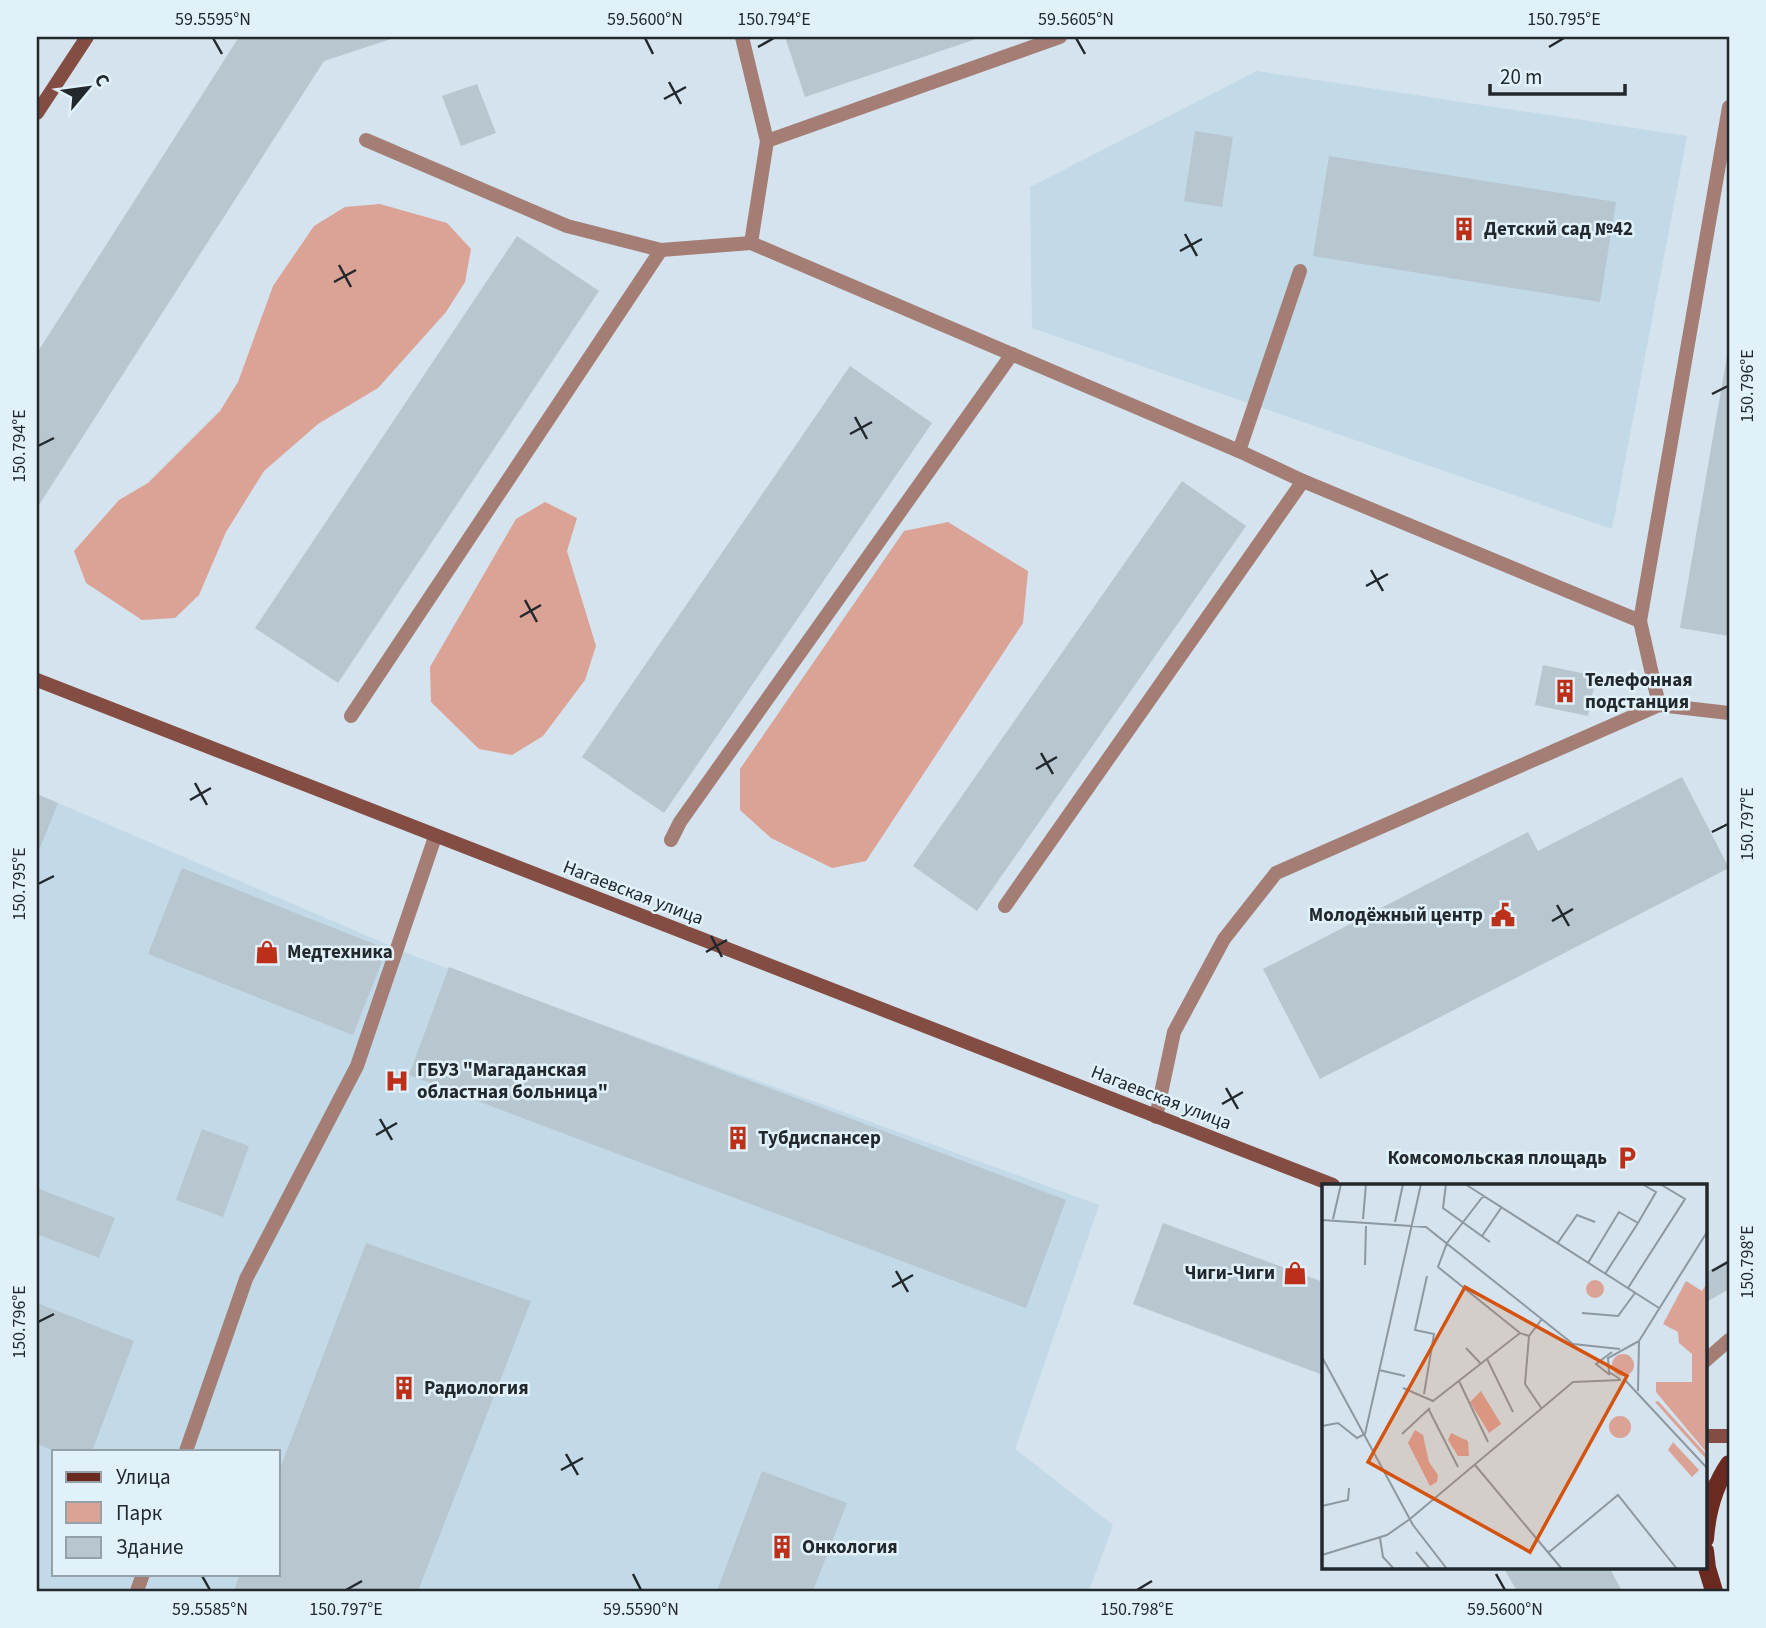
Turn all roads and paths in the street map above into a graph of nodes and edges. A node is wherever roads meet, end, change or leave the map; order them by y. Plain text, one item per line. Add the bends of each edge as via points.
1 (87, 37) edge
2 (742, 37) edge
3 (1060, 37) edge
4 (1729, 107) edge
5 (37, 113) edge
6 (366, 140) dead end
7 (767, 141) junction
8 (751, 243) junction
9 (661, 250) junction
10 (1300, 271) dead end
11 (1012, 354) junction
12 (1239, 451) junction
13 (1303, 481) junction
14 (1640, 621) junction
15 (37, 680) edge
16 (1658, 705) junction
17 (1729, 713) edge
18 (351, 716) dead end
19 (435, 837) junction
20 (671, 840) dead end
21 (1005, 906) dead end
22 (1156, 1117) junction
23 (1330, 1184) edge
24 (1729, 1340) edge
25 (1706, 1360) edge
26 (1706, 1436) edge
27 (1729, 1436) edge
28 (186, 1450) edge
29 (1729, 1464) edge
30 (1706, 1530) edge
31 (1706, 1555) edge
32 (1700, 1568) edge
33 (1714, 1591) edge

1 - 5 main road
2 - 7 lane
3 - 7 lane
4 - 14 lane
6 - 9 lane via 567,226
7 - 8 lane
8 - 9 lane
8 - 11 lane
9 - 18 lane
10 - 12 lane
11 - 12 lane
11 - 20 lane
12 - 13 lane
13 - 14 lane
13 - 21 lane
14 - 16 lane
15 - 19 main road, Нагаевская улица
16 - 17 lane
16 - 22 lane via 1276,873 1224,939 1174,1032
19 - 22 main road, Нагаевская улица
19 - 28 lane via 356,1066 246,1279
22 - 23 main road, Нагаевская улица
24 - 25 lane
26 - 27 main road
29 - 30 main road via 1716,1488
31 - 33 main road
32 - 33 main road

